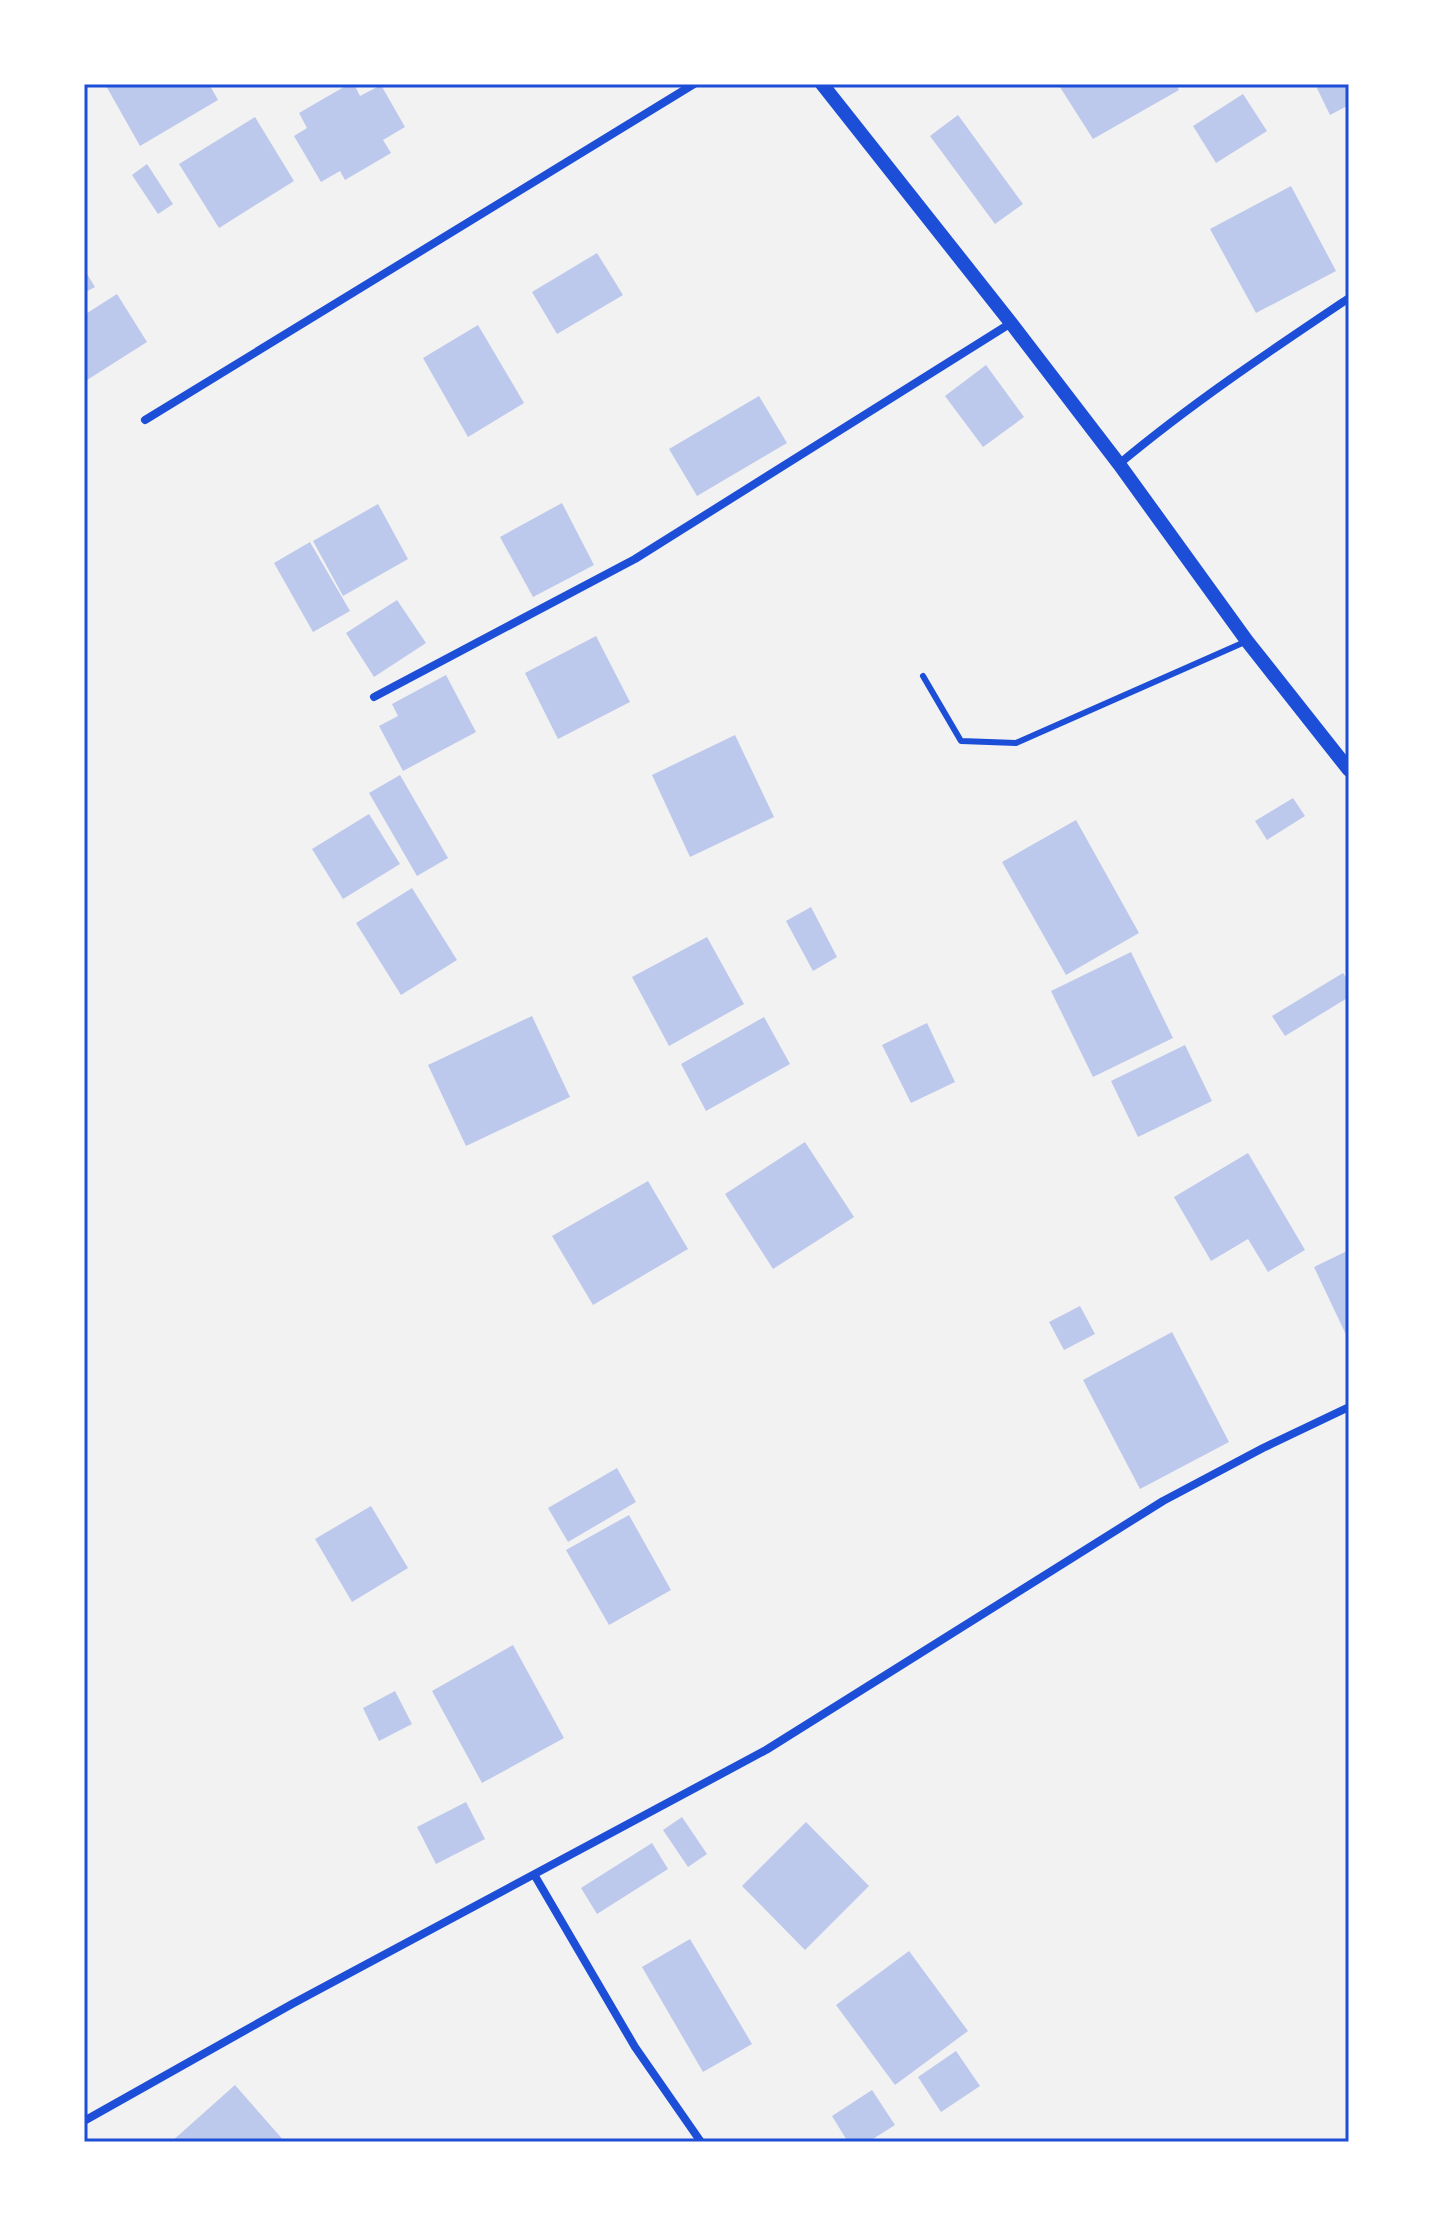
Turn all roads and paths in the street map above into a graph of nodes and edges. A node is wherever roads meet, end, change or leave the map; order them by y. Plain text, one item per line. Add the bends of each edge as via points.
1 (694, 84) edge
2 (822, 84) edge
3 (1349, 298) edge
4 (1011, 323) junction
5 (145, 420) dead end
6 (1119, 464) junction
7 (1247, 641) junction
8 (923, 676) dead end
9 (374, 697) dead end
10 (1349, 770) edge
11 (1349, 1407) edge
12 (535, 1876) junction
13 (84, 2121) edge
14 (701, 2142) edge

1 - 5 street
2 - 4 street
3 - 6 street via 1173,419
4 - 6 street
4 - 9 street via 635,559
6 - 7 street
7 - 8 lane via 1016,743 961,741
7 - 10 street
11 - 12 street via 1163,1501 766,1750
12 - 13 street
12 - 14 street via 635,2047

